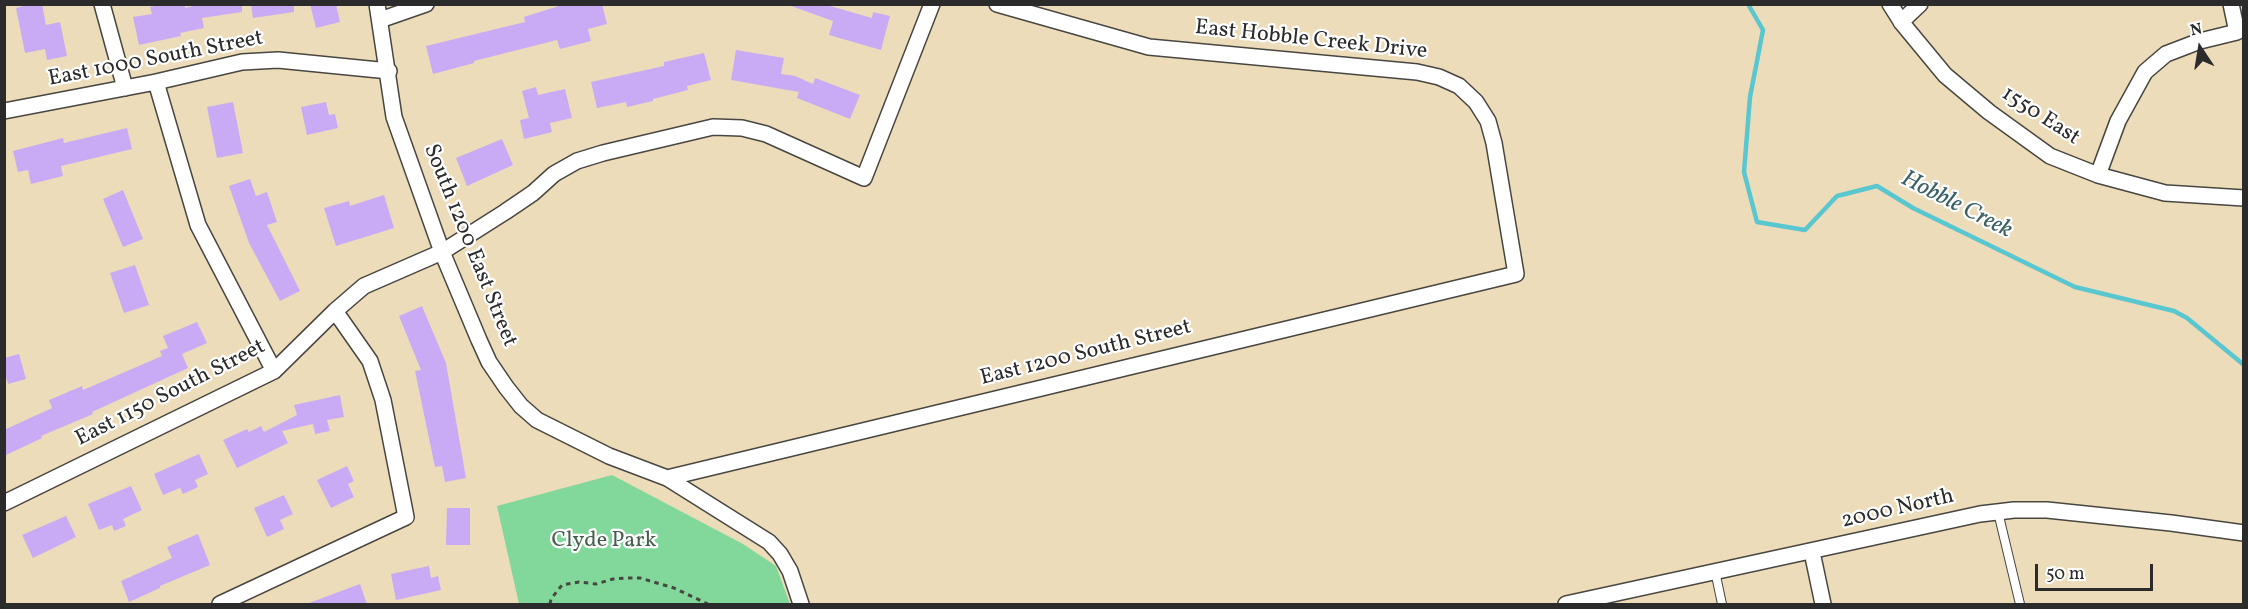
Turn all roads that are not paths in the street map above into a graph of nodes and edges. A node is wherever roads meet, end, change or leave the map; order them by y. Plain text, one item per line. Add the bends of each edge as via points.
1 (102, 4) edge
2 (426, 4) edge
3 (932, 4) edge
4 (997, 4) edge
5 (1890, 4) edge
6 (1920, 4) edge
7 (2231, 4) edge
8 (379, 12) edge
9 (1901, 22) junction
10 (389, 72) junction
11 (156, 82) junction
12 (125, 88) junction
13 (4, 111) edge
14 (2098, 175) junction
15 (2244, 198) edge
16 (442, 252) junction
17 (1516, 274) joint
18 (335, 311) junction
19 (274, 371) junction
20 (668, 478) junction
21 (4, 503) edge
22 (1998, 512) junction
23 (2244, 533) edge
24 (1812, 552) junction
25 (1715, 571) junction
26 (801, 603) edge
27 (220, 604) edge
28 (1566, 604) edge
29 (1722, 604) edge
30 (1823, 604) edge
31 (2020, 604) edge

1 - 12 street
2 - 8 street
3 - 16 street, East 1150 South Street via 864,178 766,134 713,127 577,162
4 - 17 street, East Hobble Creek Drive via 1149,47 1417,72 1459,86 1488,121
5 - 9 street, 1550 East
6 - 9 street
7 - 14 street via 2237,32 2166,54 2145,72 2118,121
8 - 10 street, South 1200 East Street
9 - 14 street, 1550 East via 1945,75 1989,112 2050,156
10 - 11 street, East 1000 South Street via 278,60 242,62
10 - 16 street, South 1200 East Street via 394,117
11 - 12 street, East 1000 South Street
11 - 19 street via 198,225
12 - 13 street, East 1000 South Street
14 - 15 street, 1550 East via 2165,193
16 - 18 street, East 1150 South Street via 364,286
16 - 20 street, South 1200 East Street via 489,362 521,406 567,436
17 - 20 street, East 1200 South Street
18 - 19 street, East 1150 South Street
18 - 27 street via 370,361 383,400 406,517
19 - 21 street, East 1150 South Street
20 - 26 street, South 1200 East Street via 769,542 790,571
22 - 23 street, 2000 North via 2048,510
22 - 24 street, 2000 North
22 - 31 lane
24 - 25 street, 2000 North
24 - 30 street
25 - 28 street, 2000 North
25 - 29 lane

